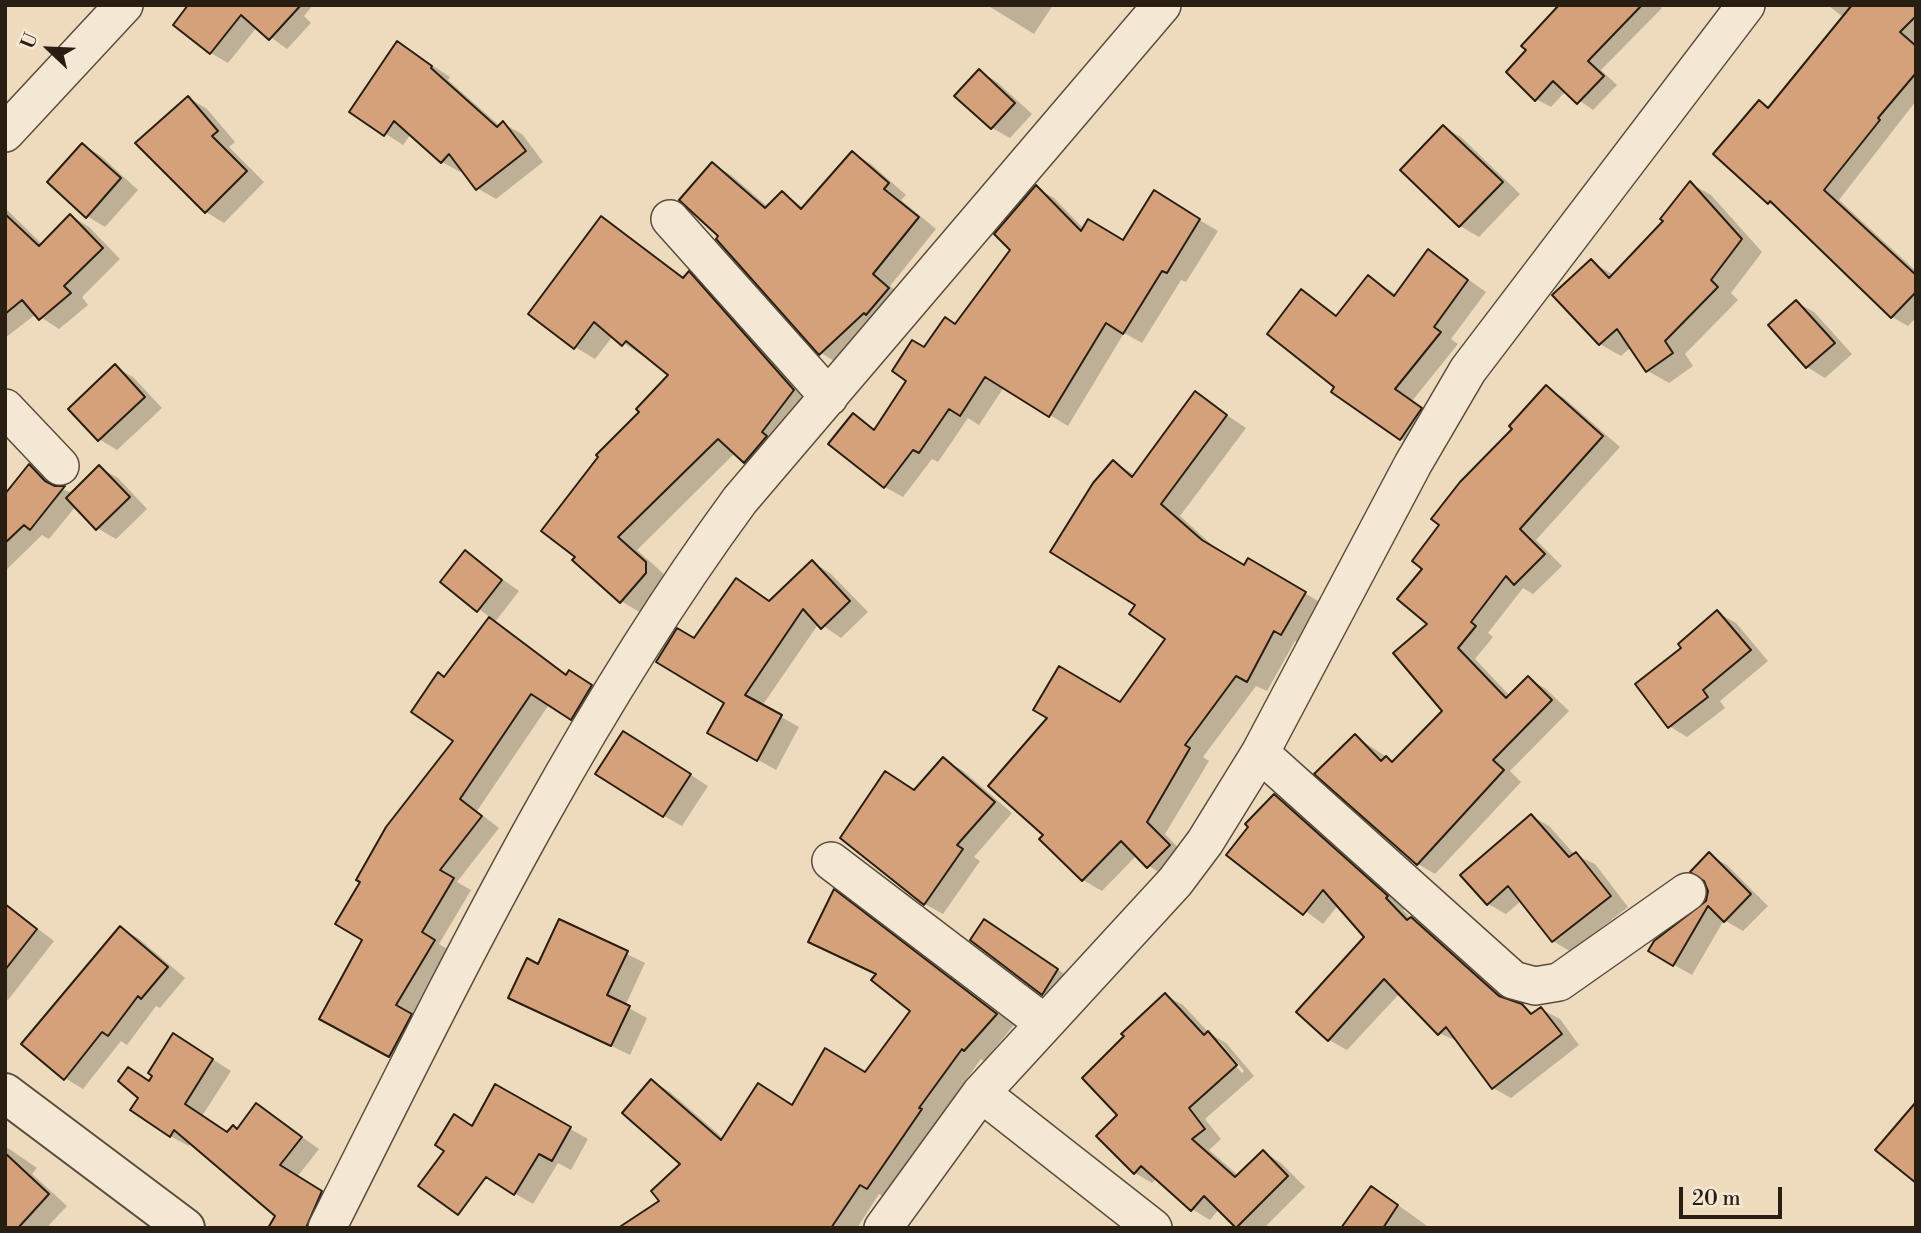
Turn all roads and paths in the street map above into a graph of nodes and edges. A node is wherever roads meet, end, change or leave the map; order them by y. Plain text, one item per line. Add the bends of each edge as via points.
1 (124, 5) edge
2 (1162, 5) edge
3 (1746, 5) edge
4 (5, 133) edge
5 (670, 219) dead end
6 (829, 397) junction
7 (5, 408) edge
8 (60, 466) dead end
9 (1260, 753) junction
10 (831, 861) dead end
11 (1687, 892) dead end
12 (1044, 1023) junction
13 (5, 1093) edge
14 (981, 1093) junction
15 (185, 1228) edge
16 (327, 1228) edge
17 (883, 1228) edge
18 (1153, 1228) edge

1 - 4 street
2 - 6 street
3 - 9 street via 1468,370
5 - 6 street
6 - 16 street via 740,500 685,575 569,762 460,963
7 - 8 street
9 - 11 street via 1513,980 1535,986 1559,982
9 - 12 street via 1175,882
10 - 12 street
12 - 14 street
13 - 15 street
14 - 17 street
14 - 18 street

